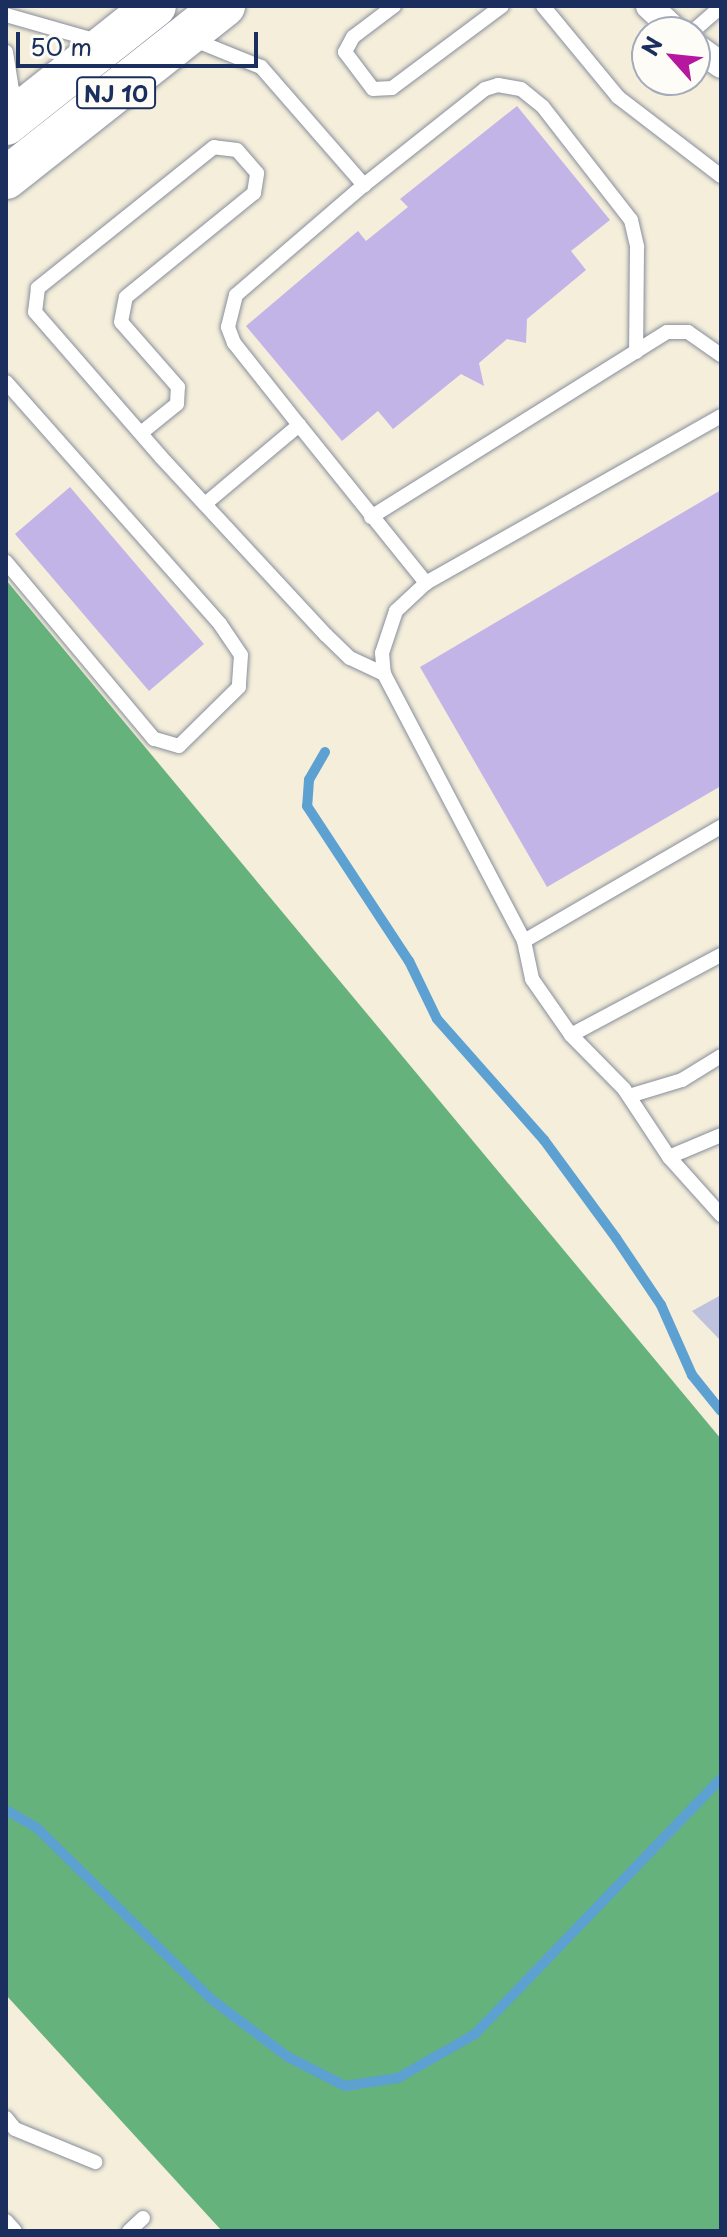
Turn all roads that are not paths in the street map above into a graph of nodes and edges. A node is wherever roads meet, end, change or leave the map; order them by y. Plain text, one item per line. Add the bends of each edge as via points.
1 (155, 6) edge
2 (224, 6) edge
3 (394, 6) edge
4 (502, 6) edge
5 (543, 6) edge
6 (6, 15) edge
7 (186, 37) junction
8 (109, 42) junction
9 (6, 52) edge
10 (6, 123) edge
11 (721, 176) edge
12 (6, 178) edge
13 (364, 185) junction
14 (636, 352) junction
15 (721, 355) edge
16 (6, 382) edge
17 (721, 416) edge
18 (299, 425) junction
19 (141, 433) junction
20 (205, 504) junction
21 (371, 517) junction
22 (6, 562) edge
23 (426, 583) junction
24 (384, 674) junction
25 (721, 827) edge
26 (524, 941) junction
27 (721, 955) edge
28 (571, 1035) junction
29 (721, 1056) edge
30 (629, 1096) junction
31 (721, 1135) edge
32 (669, 1157) junction
33 (721, 1215) edge
34 (6, 2118) edge
35 (95, 2162) dead end
36 (143, 2218) dead end
37 (6, 2221) edge
38 (15, 2231) edge
39 (129, 2231) edge

1 - 8 main road, NJ 10
2 - 7 main road, NJ 10
3 - 4 lane via 353,37 345,52 373,89 392,88
5 - 11 lane via 618,97
6 - 8 lane via 77,39
7 - 12 main road, NJ 10
7 - 13 lane via 261,67
8 - 10 main road, NJ 10
9 - 10 lane via 12,89
13 - 14 lane via 485,89 521,89 543,107 631,220 637,247
13 - 18 lane via 250,280 229,309 234,343
14 - 15 lane via 678,330 701,338
14 - 21 lane
16 - 22 lane via 220,624 241,655 239,687 179,746 154,739
17 - 23 lane
18 - 20 lane
18 - 21 lane
19 - 19 lane via 35,312 38,288 214,147 237,150 257,173 254,193 126,297 121,322 178,387 177,404
19 - 20 lane
20 - 24 lane via 338,647
21 - 23 lane
23 - 24 lane via 408,596 386,630
24 - 26 lane
25 - 26 lane
26 - 28 lane via 532,979
27 - 28 lane
28 - 30 lane
29 - 30 lane via 682,1080
30 - 32 lane
31 - 32 lane
32 - 33 lane
34 - 35 lane via 15,2129
36 - 39 lane
37 - 38 lane

